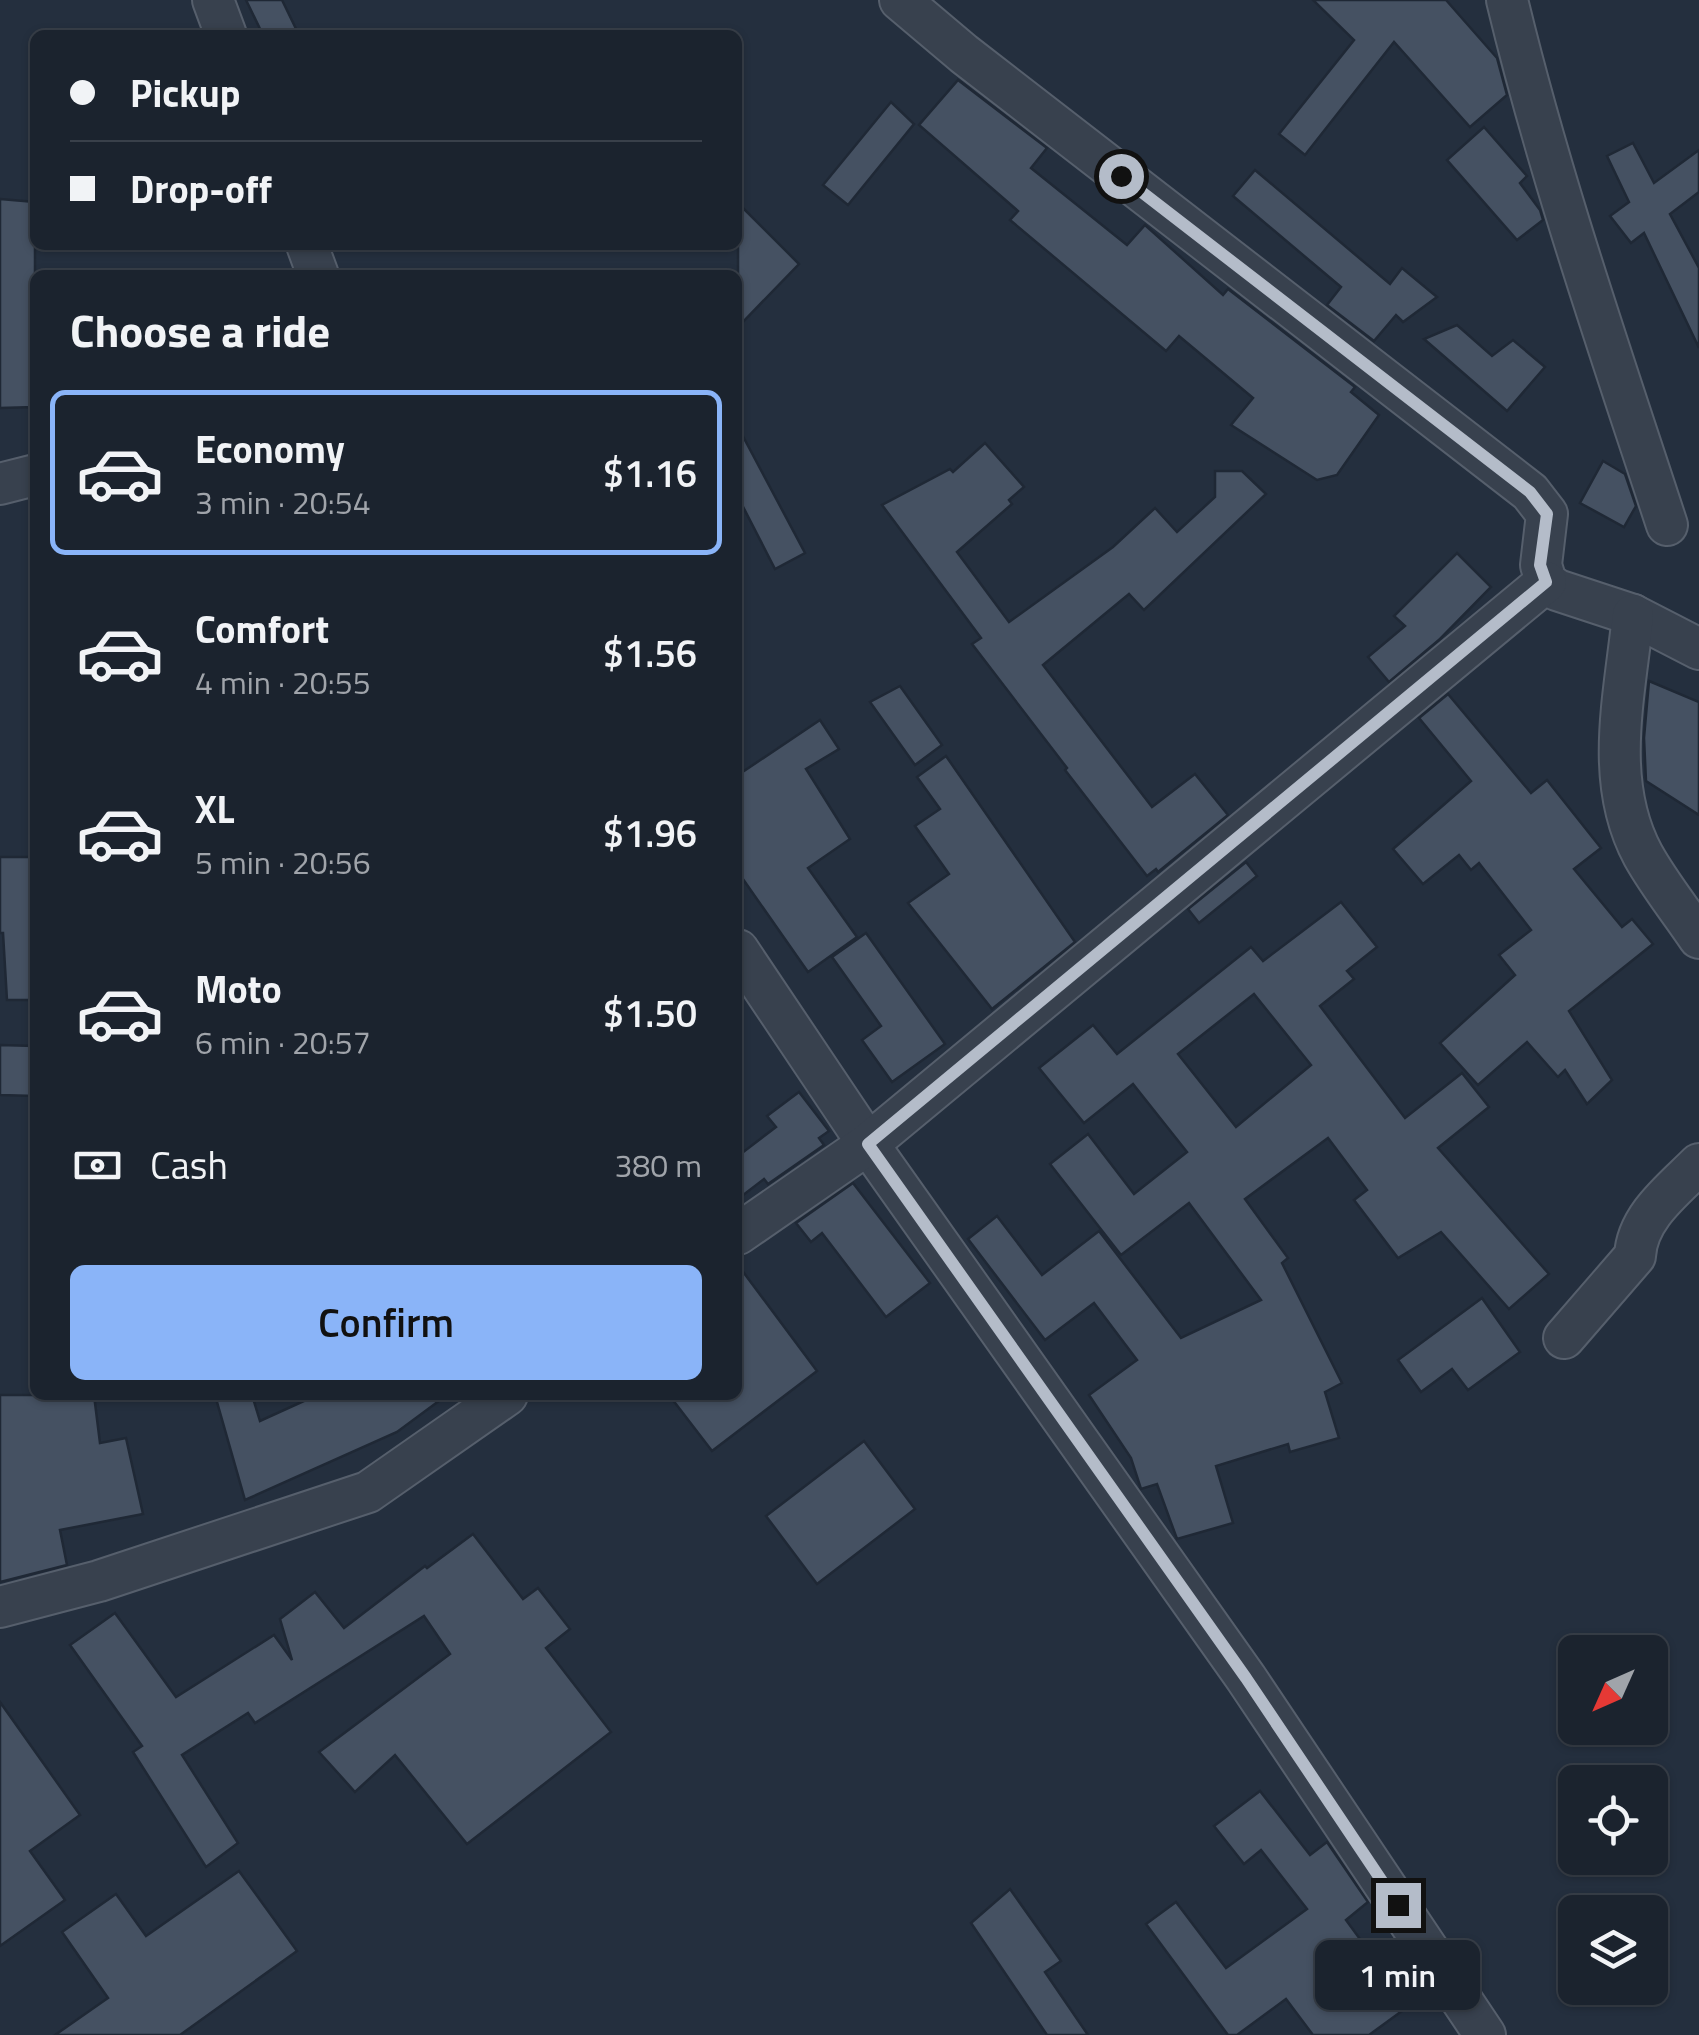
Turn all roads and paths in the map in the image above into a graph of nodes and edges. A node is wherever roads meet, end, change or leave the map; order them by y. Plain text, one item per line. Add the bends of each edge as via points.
1 (213, 0) edge
2 (900, 0) edge
3 (1507, 0) edge
4 (224, 30) edge
5 (30, 476) edge
6 (0, 484) edge
7 (1667, 525) dead end
8 (1546, 582) junction
9 (1633, 615) junction
10 (1699, 650) edge
11 (1699, 938) edge
12 (742, 956) edge
13 (868, 1144) junction
14 (1699, 1164) edge
15 (742, 1231) edge
16 (1564, 1338) dead end
17 (500, 1400) edge
18 (0, 1608) edge
19 (1485, 2035) edge

1 - 4 street
2 - 8 street via 1530,492 1547,514 1540,565
3 - 7 street via 1561,203
5 - 6 street
8 - 9 street
8 - 13 street
9 - 10 street
9 - 11 street via 1618,756 1624,809 1643,855
12 - 13 street
13 - 15 street
13 - 19 street via 1246,1678
14 - 16 street via 1648,1216 1634,1256
17 - 18 street via 368,1492

